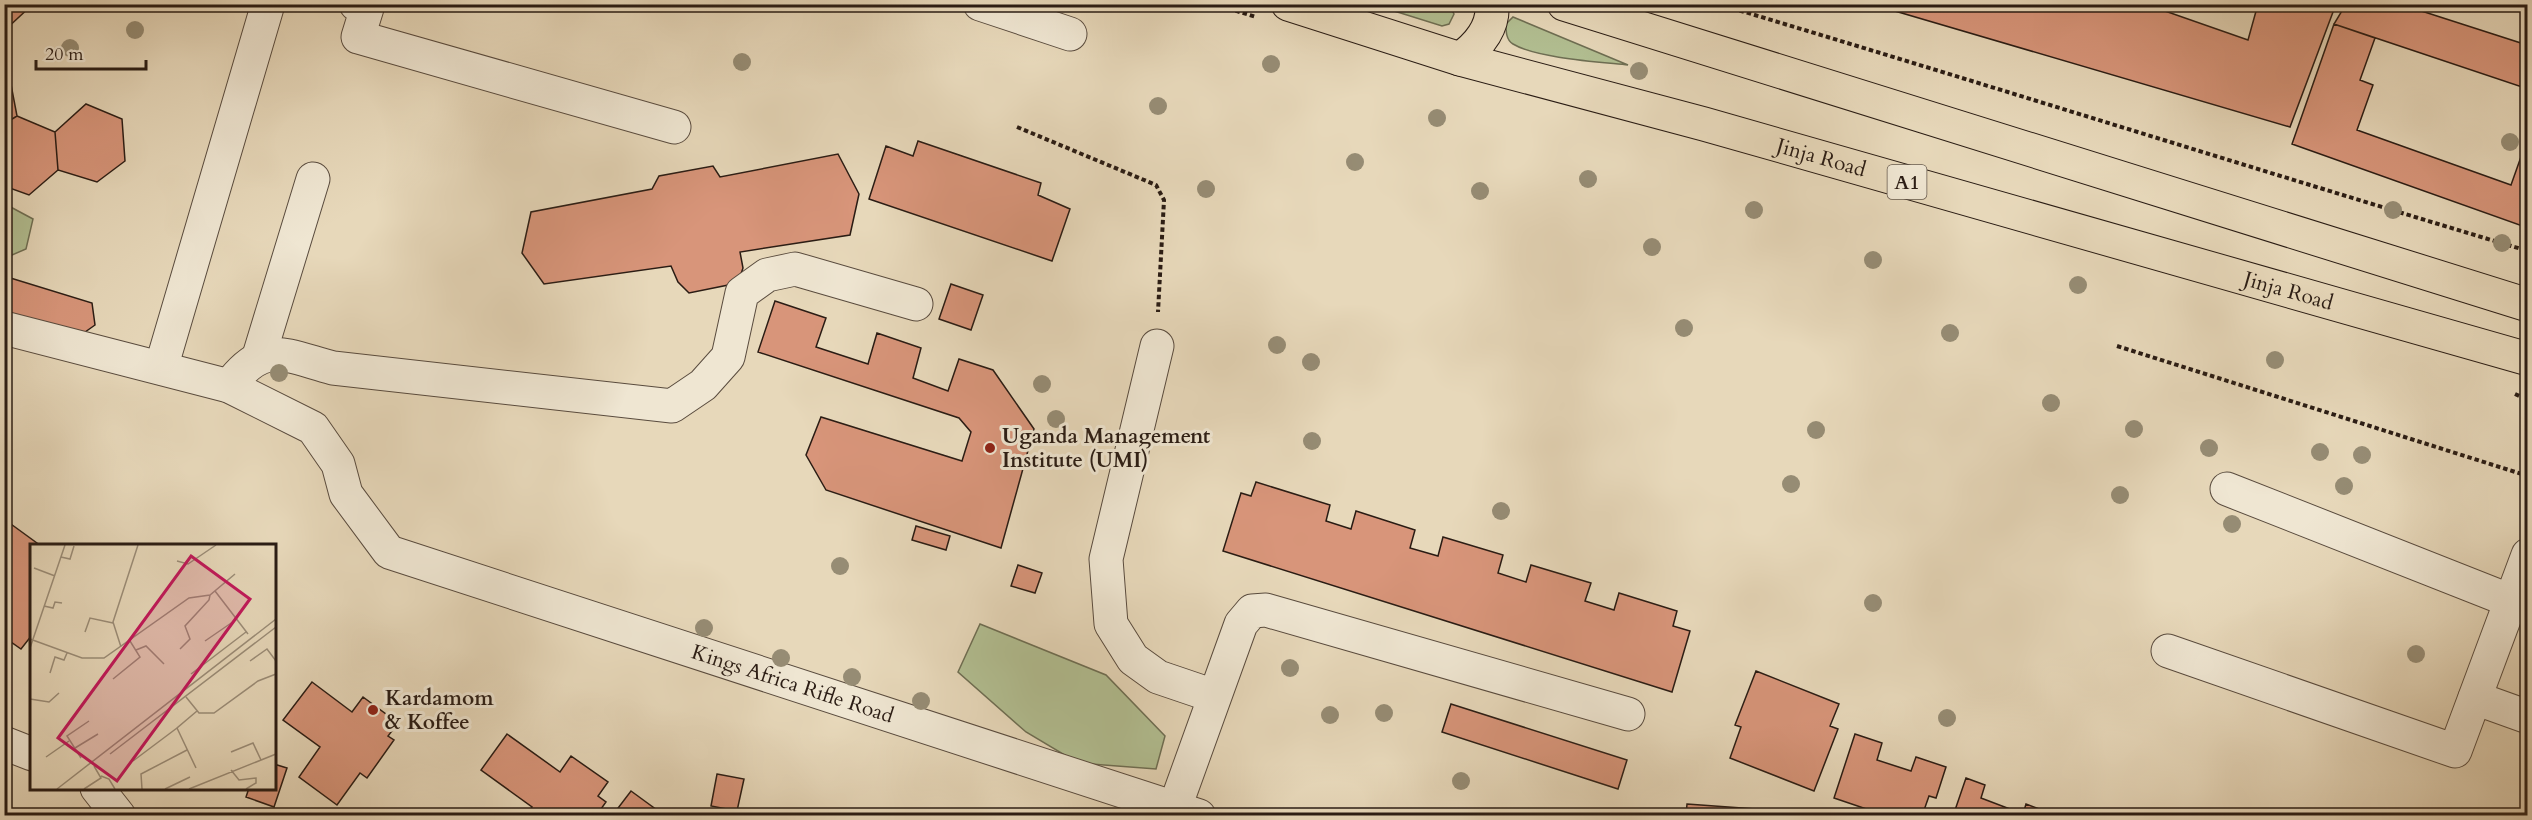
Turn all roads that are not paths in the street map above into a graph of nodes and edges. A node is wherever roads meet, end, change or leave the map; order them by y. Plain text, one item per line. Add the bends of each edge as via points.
1 (268, 4) edge
2 (356, 4) edge
3 (980, 4) edge
4 (1288, 4) edge
5 (1492, 4) edge
6 (1564, 4) edge
7 (1070, 34) dead end
8 (1460, 59) junction
9 (674, 127) dead end
10 (313, 179) dead end
11 (916, 304) dead end
12 (2528, 306) edge
13 (4, 328) edge
14 (1157, 346) road end
15 (259, 356) junction
16 (2528, 359) edge
17 (161, 368) junction
18 (229, 386) junction
19 (2227, 489) dead end
20 (2528, 555) edge
21 (2511, 601) junction
22 (2168, 651) dead end
23 (1215, 696) junction
24 (2475, 698) junction
25 (1628, 714) dead end
26 (2528, 717) edge
27 (4, 743) edge
28 (30, 753) edge
29 (98, 790) edge
30 (1187, 812) edge
31 (119, 816) edge

1 - 17 street
2 - 9 street via 367,8 358,37
3 - 7 street
4 - 8 highway, Jinja Road / A1
5 - 8 highway via 1487,31 1476,47
6 - 12 highway
8 - 16 highway, Jinja Road / A1 via 1704,124
10 - 15 street
11 - 15 street via 795,269 767,276 742,293 728,357 703,385 672,406 333,368 280,354
13 - 17 street
14 - 23 street via 1106,559 1111,624 1133,659 1158,677
15 - 18 street via 243,367
17 - 18 street
18 - 30 street, Kings Africa Rifle Road via 313,428 338,464 346,494 388,552
19 - 21 street
20 - 21 street
21 - 24 street
22 - 24 street via 2455,751
23 - 25 street via 1241,624 1252,611 1266,610
23 - 30 street
24 - 26 street
27 - 28 street
29 - 31 street

